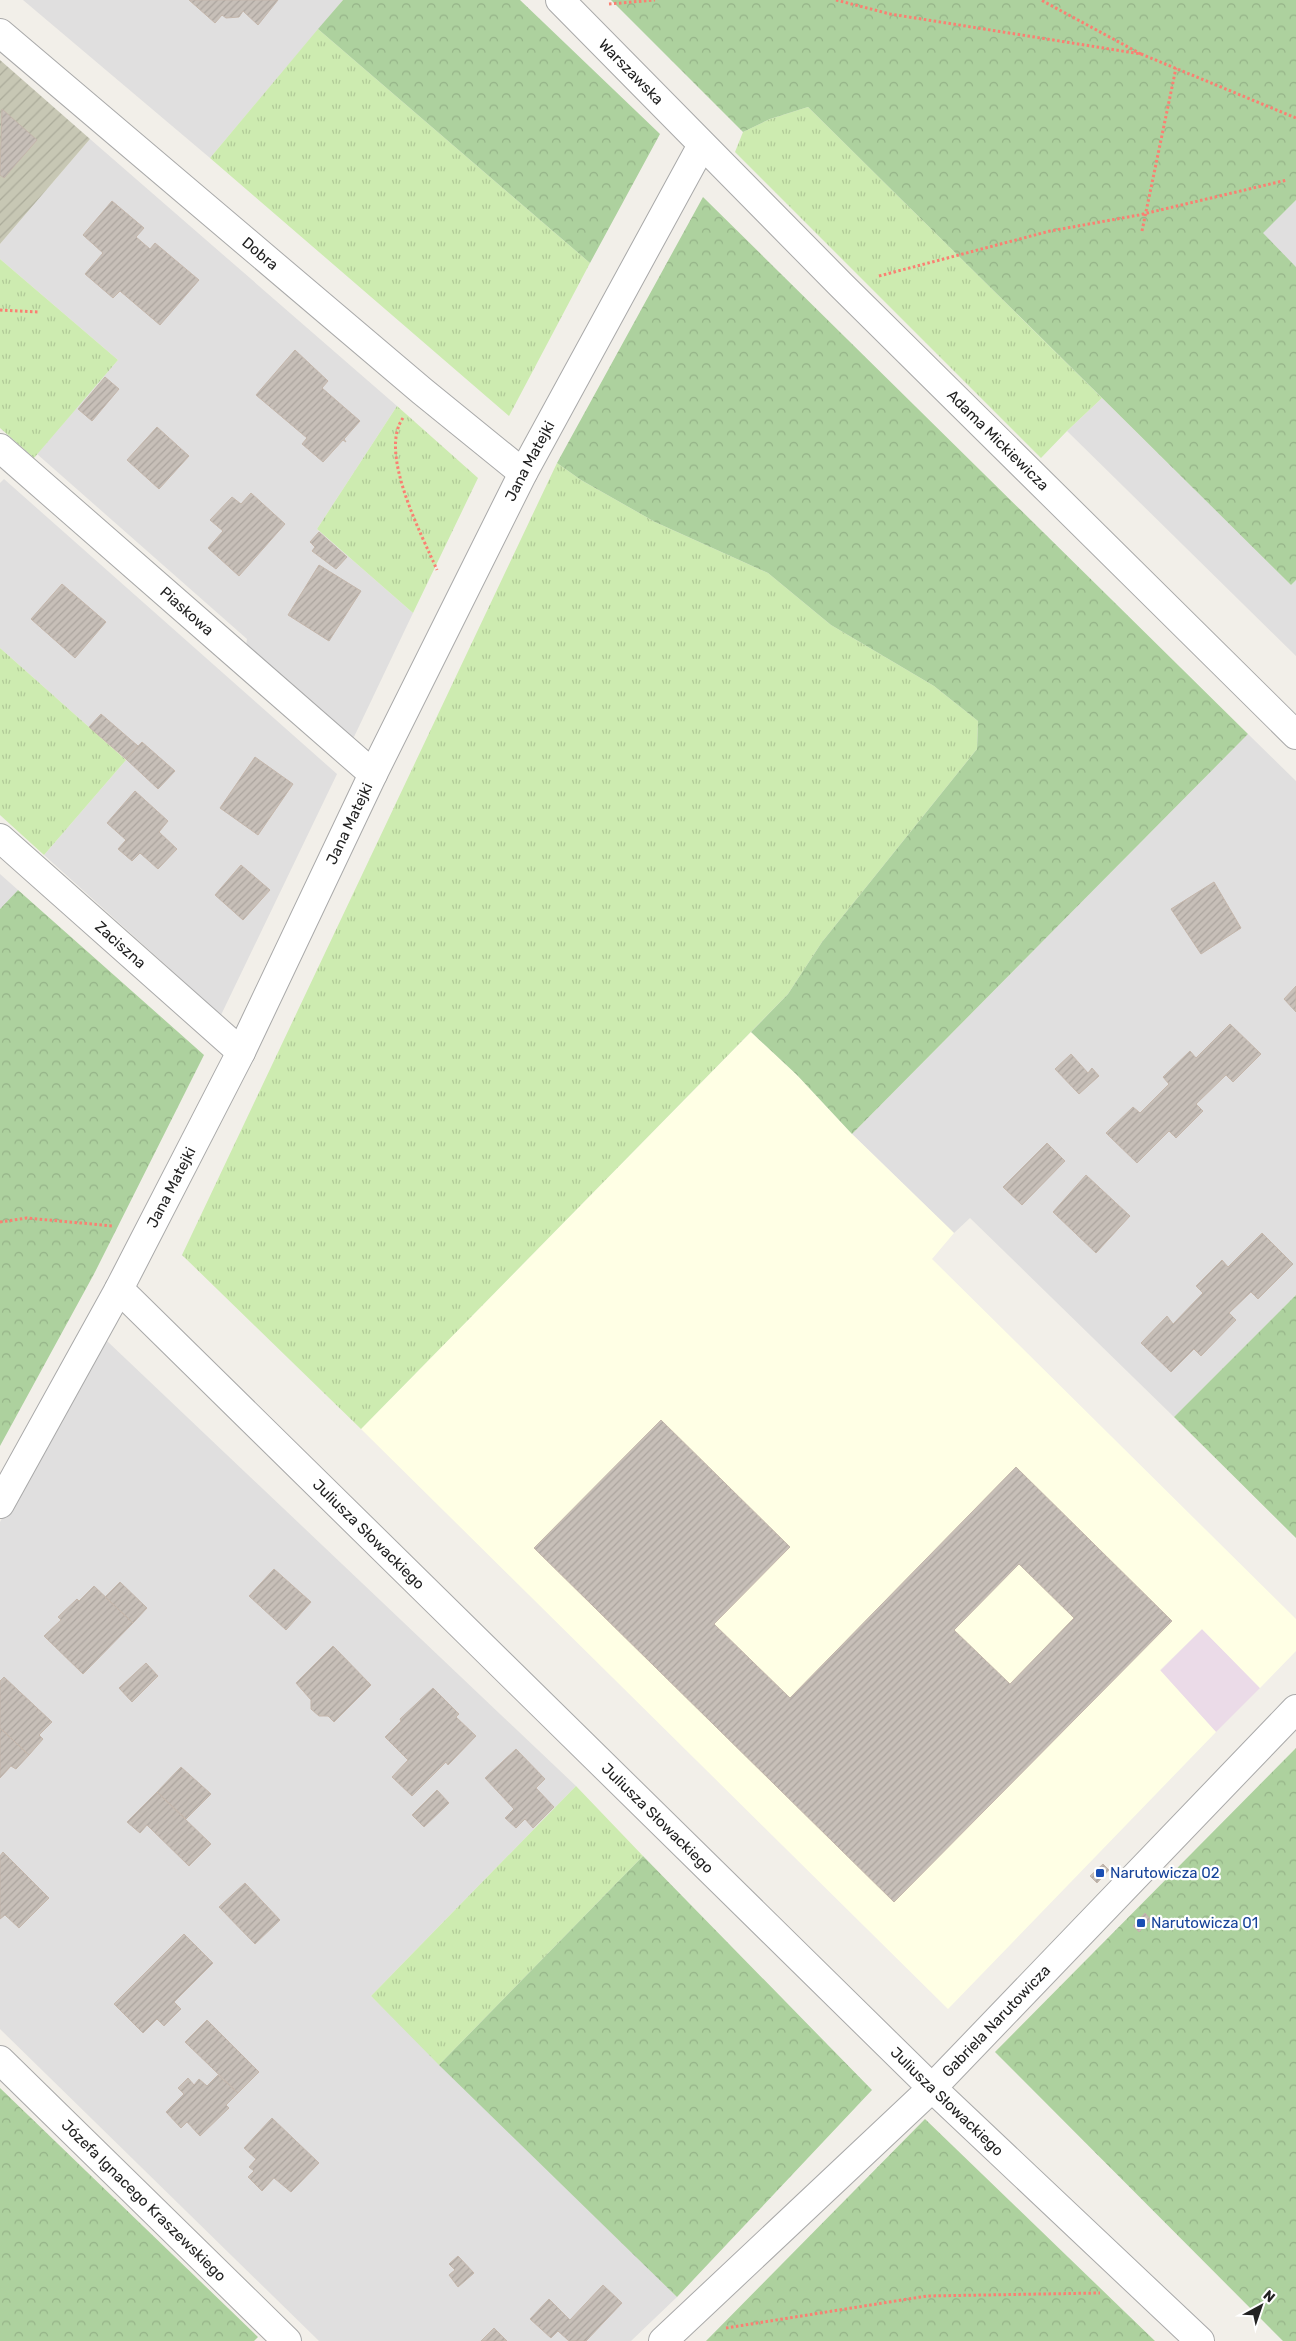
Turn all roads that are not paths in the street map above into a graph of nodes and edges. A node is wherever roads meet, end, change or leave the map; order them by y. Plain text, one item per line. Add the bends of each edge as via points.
1 (560, 0) edge
2 (0, 33) edge
3 (702, 145) junction
4 (0, 448) edge
5 (524, 473) junction
6 (1296, 735) edge
7 (373, 774) junction
8 (0, 838) edge
9 (241, 1052) junction
10 (119, 1289) junction
11 (4, 1487) edge
12 (1296, 1709) edge
13 (0, 2060) edge
14 (932, 2088) junction
15 (287, 2341) edge
16 (664, 2341) edge
17 (1200, 2341) edge

1 - 3 street, Warszawska
2 - 5 street, Dobra via 422,391
3 - 5 street, Jana Matejki
3 - 6 street, Adama Mickiewicza
4 - 7 street, Piaskowa
5 - 7 street, Jana Matejki
7 - 9 street, Jana Matejki
8 - 9 street, Zaciszna
9 - 10 street, Jana Matejki
10 - 11 street, Jana Matejki
10 - 14 street, Juliusza Słowackiego
12 - 14 street, Gabriela Narutowicza
13 - 15 street, Józefa Ignacego Kraszewskiego
14 - 16 street, Gabriela Narutowicza
14 - 17 street, Juliusza Słowackiego

